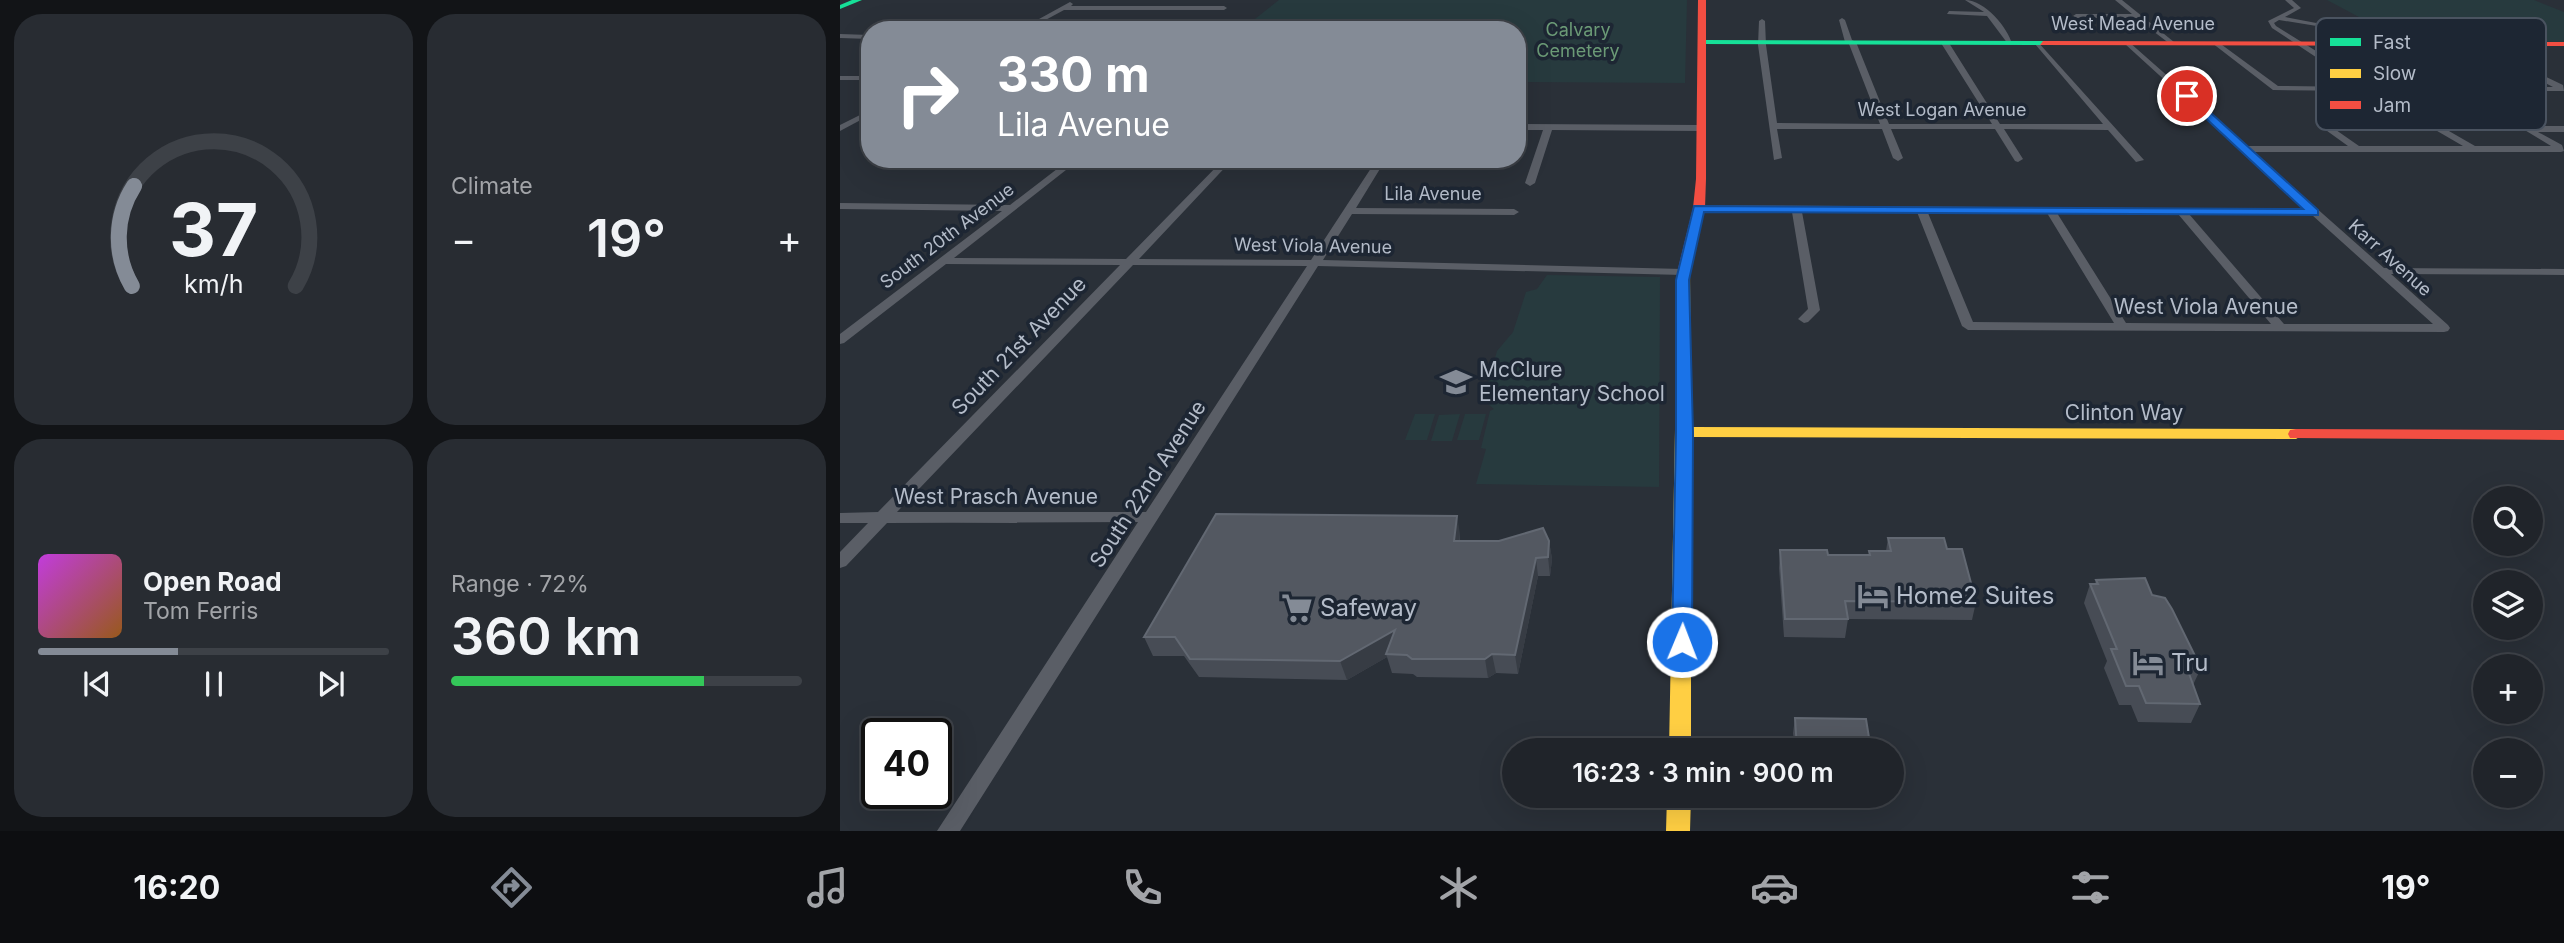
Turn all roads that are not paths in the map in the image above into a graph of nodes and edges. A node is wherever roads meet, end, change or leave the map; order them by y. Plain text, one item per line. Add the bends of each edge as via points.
1 (858, 0) edge
2 (1078, 0) edge
3 (1702, 0) edge
4 (1968, 0) edge
5 (2118, 0) edge
6 (2288, 0) edge
7 (840, 7) edge
8 (1062, 8) junction
9 (1224, 8) dead end
10 (1949, 13) dead end
11 (1988, 13) junction
12 (2076, 16) dead end
13 (2139, 16) junction
14 (2280, 18) junction
15 (1842, 20) dead end
16 (1038, 21) edge
17 (1762, 21) dead end
18 (2316, 24) edge
19 (840, 36) edge
20 (861, 37) edge
21 (1702, 42) junction
22 (1762, 42) junction
23 (1851, 42) junction
24 (1945, 43) junction
25 (2010, 43) junction
26 (2037, 43) junction
27 (2127, 43) junction
28 (2172, 43) junction
29 (2216, 43) junction
30 (2301, 43) junction
31 (2316, 43) edge
32 (2316, 53) edge
33 (840, 78) edge
34 (861, 78) edge
35 (2546, 80) edge
36 (2316, 89) edge
37 (2546, 89) edge
38 (2564, 89) edge
39 (861, 117) edge
40 (1773, 126) junction
41 (1885, 126) junction
42 (1998, 126) junction
43 (1526, 127) edge
44 (2110, 127) junction
45 (840, 128) edge
46 (1548, 128) junction
47 (1700, 128) junction
48 (2546, 129) edge
49 (2564, 129) edge
50 (2332, 130) edge
51 (2442, 130) edge
52 (2529, 130) edge
53 (2357, 148) junction
54 (2246, 149) junction
55 (2474, 149) junction
56 (2563, 149) edge
57 (1777, 158) dead end
58 (1898, 158) dead end
59 (2018, 159) dead end
60 (2139, 160) dead end
61 (1065, 168) edge
62 (1220, 168) edge
63 (1377, 168) edge
64 (1530, 183) dead end
65 (840, 206) edge
66 (1014, 208) junction
67 (1699, 208) junction
68 (1351, 211) junction
69 (1797, 211) junction
70 (1922, 211) junction
71 (1514, 212) dead end
72 (2051, 212) junction
73 (2182, 212) junction
74 (2314, 212) junction
75 (943, 261) junction
76 (1130, 261) junction
77 (1315, 263) junction
78 (2380, 271) junction
79 (1683, 272) junction
80 (2547, 272) junction
81 (2564, 272) edge
82 (2564, 284) edge
83 (1804, 319) dead end
84 (2121, 325) junction
85 (2280, 327) junction
86 (2444, 328) joint
87 (840, 340) edge
88 (1685, 432) junction
89 (2564, 435) edge
90 (1152, 517) junction
91 (840, 519) edge
92 (882, 519) junction
93 (840, 562) edge
94 (1680, 738) edge
95 (1679, 808) edge
96 (948, 831) edge
97 (1678, 831) edge

1 - 7 street
2 - 8 street
3 - 21 street
4 - 11 street
5 - 13 street
6 - 14 street via 2298,8
8 - 9 street
8 - 16 street
10 - 11 street
11 - 25 street
12 - 13 street
13 - 28 street
14 - 18 street
14 - 30 street via 2270,22
15 - 23 street
17 - 22 street
19 - 20 street
21 - 22 street, West Mead Avenue
21 - 47 street
22 - 23 street, West Mead Avenue
22 - 40 street
23 - 24 street, West Mead Avenue
23 - 41 street
24 - 25 street, West Mead Avenue
24 - 42 street
25 - 26 street, West Mead Avenue
26 - 27 street, West Mead Avenue
26 - 44 street
27 - 28 street, West Mead Avenue
27 - 54 street, Karr Avenue
28 - 29 street, West Mead Avenue
29 - 30 street, West Mead Avenue
29 - 36 street via 2276,89
30 - 31 street, West Mead Avenue
30 - 32 street
33 - 34 street
35 - 38 street
37 - 38 street
39 - 45 street
40 - 41 street, West Logan Avenue
40 - 57 street
41 - 42 street, West Logan Avenue
41 - 58 street
42 - 44 street, West Logan Avenue
42 - 59 street
43 - 46 street
44 - 60 street
46 - 47 street
46 - 64 street
47 - 67 street
48 - 49 street
50 - 53 street
51 - 55 street
52 - 56 street
53 - 54 street
53 - 55 street
54 - 74 street, Karr Avenue
55 - 56 street
61 - 66 street, South 20th Avenue
62 - 76 street, South 21st Avenue
63 - 68 street, South 22nd Avenue
65 - 66 street
66 - 75 street, South 20th Avenue
67 - 69 street
67 - 79 street
68 - 71 street, Lila Avenue
68 - 77 street, South 22nd Avenue
69 - 70 street
69 - 83 street via 1814,310
70 - 72 street
70 - 84 street, West Viola Avenue via 1968,326
72 - 73 street
72 - 84 street
73 - 74 street
73 - 85 street
74 - 78 street, Karr Avenue
75 - 76 street, West Viola Avenue
75 - 87 street, South 20th Avenue
76 - 77 street, West Viola Avenue
76 - 92 street, South 21st Avenue
77 - 79 street, West Viola Avenue
77 - 90 street, South 22nd Avenue
78 - 80 street
78 - 86 street, Karr Avenue
79 - 88 street
80 - 81 street
80 - 82 street
84 - 85 street, West Viola Avenue
85 - 86 street, West Viola Avenue
88 - 89 street, Clinton Way
88 - 94 street
90 - 92 street, West Prasch Avenue
90 - 96 street, South 22nd Avenue
91 - 92 street, West Prasch Avenue
92 - 93 street, South 21st Avenue
95 - 97 street

